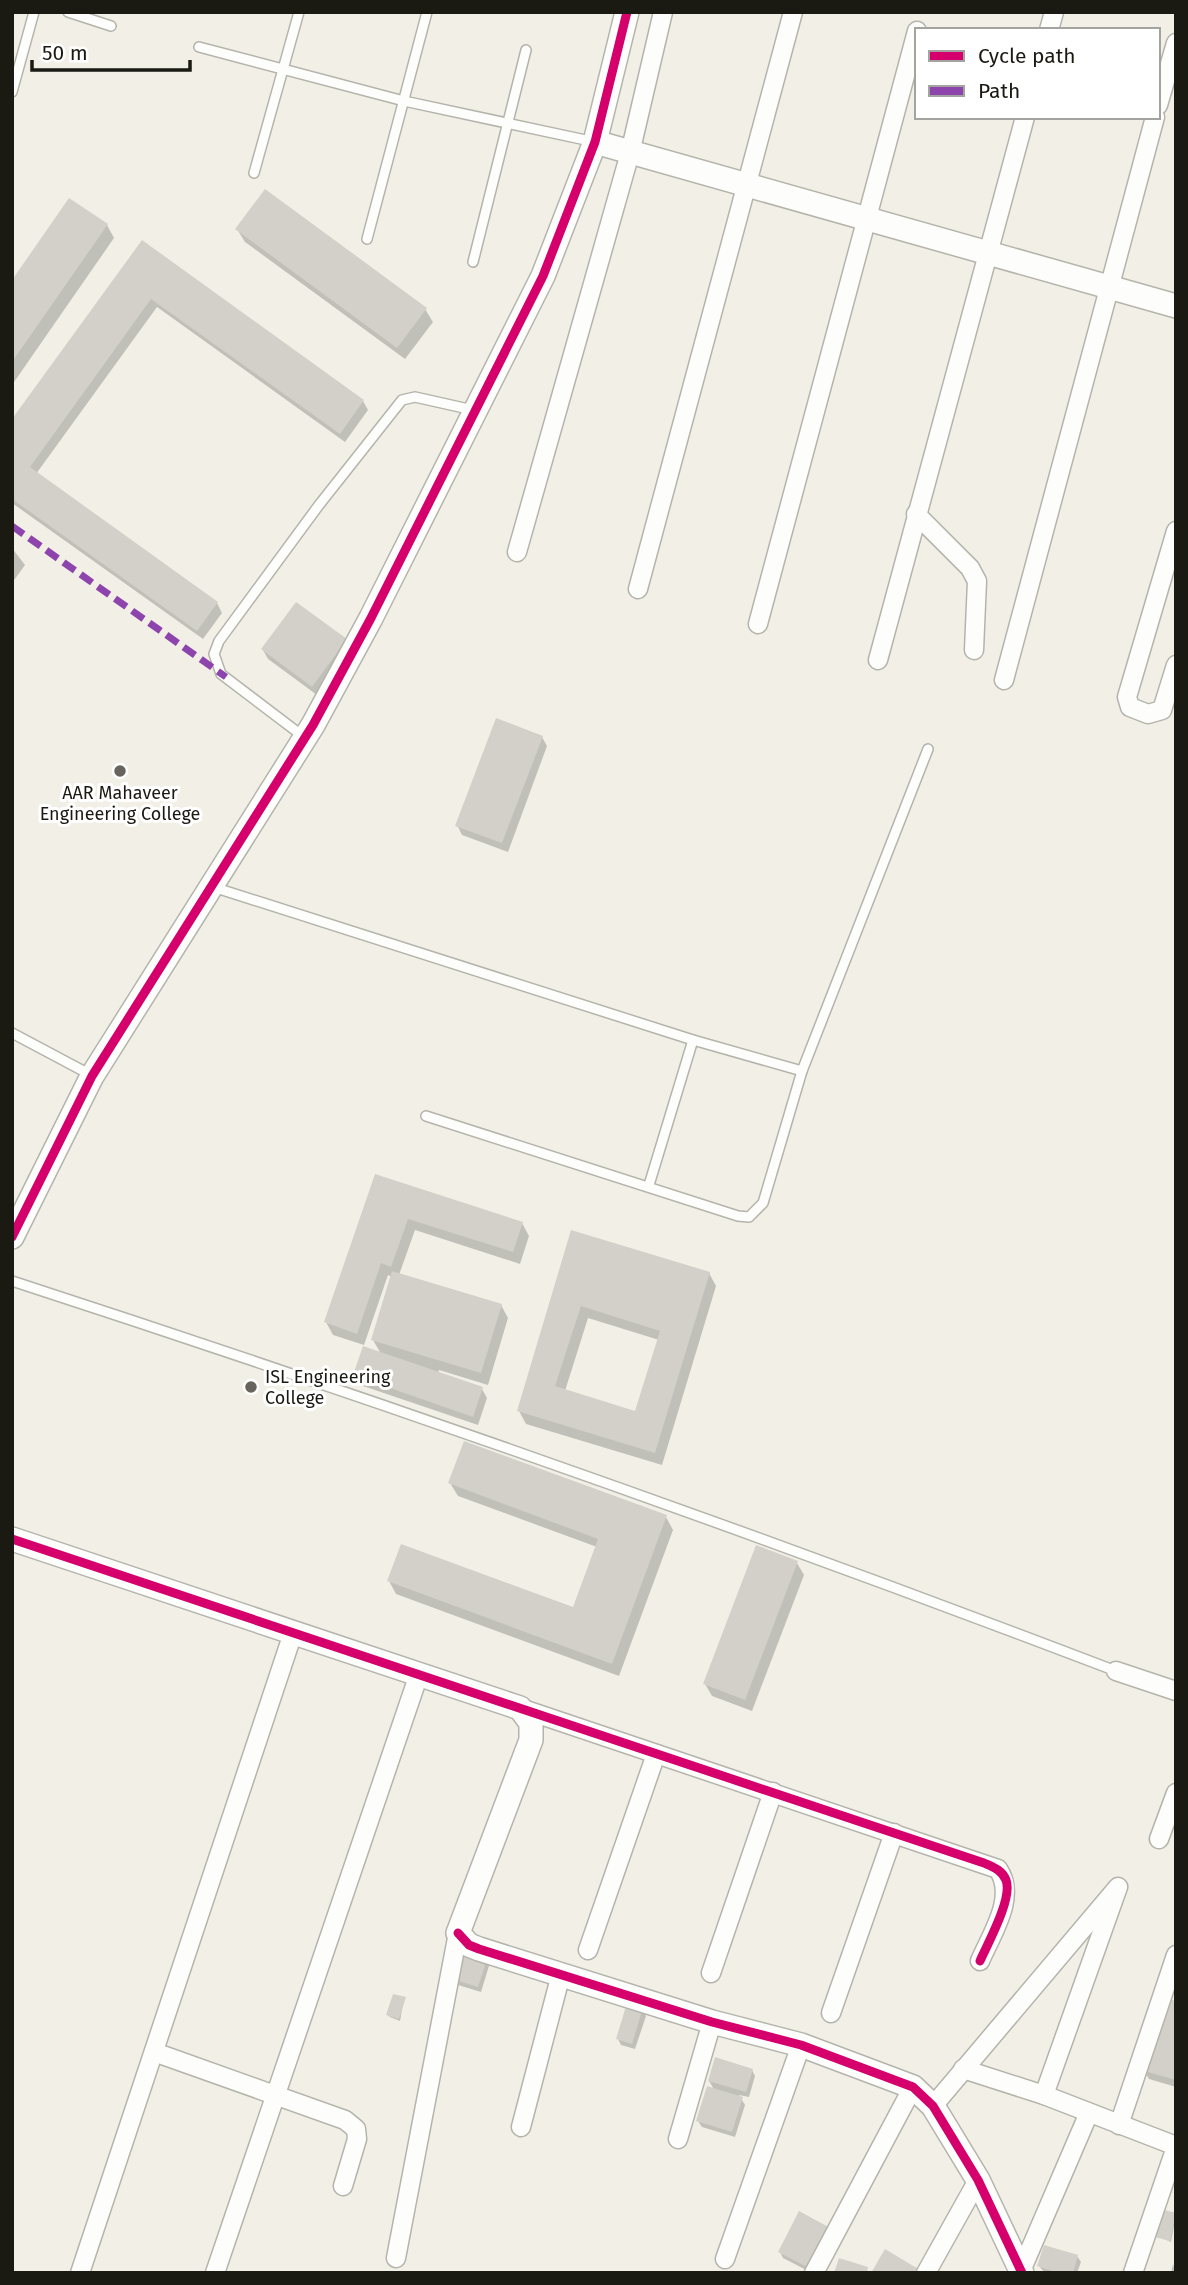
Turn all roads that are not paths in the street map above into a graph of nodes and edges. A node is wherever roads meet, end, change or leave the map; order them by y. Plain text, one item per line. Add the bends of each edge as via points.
1 (34, 12) edge
2 (68, 12) edge
3 (299, 12) edge
4 (427, 12) edge
5 (627, 12) edge
6 (663, 12) edge
7 (793, 12) edge
8 (111, 26) dead end
9 (915, 37) edge
10 (1176, 43) edge
11 (200, 47) dead end
12 (526, 50) dead end
13 (284, 68) junction
14 (12, 92) edge
15 (1160, 98) edge
16 (404, 101) junction
17 (1024, 119) edge
18 (1154, 119) edge
19 (509, 124) junction
20 (595, 142) junction
21 (630, 153) junction
22 (254, 173) dead end
23 (746, 185) junction
24 (865, 219) junction
25 (366, 239) dead end
26 (987, 253) junction
27 (473, 262) dead end
28 (1107, 287) junction
29 (1176, 306) edge
30 (475, 411) junction
31 (916, 514) junction
32 (1176, 531) edge
33 (517, 552) dead end
34 (639, 589) dead end
35 (758, 624) dead end
36 (974, 650) dead end
37 (878, 660) dead end
38 (1176, 666) edge
39 (1004, 680) dead end
40 (305, 738) junction
41 (928, 749) dead end
42 (213, 887) junction
43 (12, 1034) edge
44 (693, 1040) junction
45 (802, 1071) junction
46 (92, 1076) junction
47 (426, 1116) dead end
48 (649, 1185) junction
49 (12, 1237) edge
50 (12, 1281) edge
51 (12, 1539) edge
52 (293, 1633) junction
53 (1116, 1671) joint
54 (419, 1674) junction
55 (1176, 1691) edge
56 (520, 1708) junction
57 (656, 1754) junction
58 (773, 1792) junction
59 (1176, 1793) edge
60 (894, 1833) junction
61 (1159, 1839) dead end
62 (458, 1933) junction
63 (589, 1950) dead end
64 (1176, 1955) edge
65 (980, 1961) dead end
66 (711, 1973) dead end
67 (561, 1974) junction
68 (831, 2013) dead end
69 (712, 2022) junction
70 (802, 2045) junction
71 (153, 2052) junction
72 (963, 2069) junction
73 (913, 2087) junction
74 (1044, 2095) junction
75 (275, 2096) junction
76 (933, 2105) junction
77 (1088, 2115) junction
78 (1119, 2125) junction
79 (521, 2127) dead end
80 (678, 2139) dead end
81 (1176, 2147) edge
82 (978, 2180) junction
83 (344, 2186) dead end
84 (396, 2259) dead end
85 (725, 2259) dead end
86 (1021, 2272) edge
87 (80, 2273) edge
88 (215, 2273) edge
89 (814, 2273) edge
90 (926, 2273) edge
91 (1132, 2273) edge

1 - 14 lane
2 - 8 lane
3 - 13 lane
4 - 16 lane
5 - 20 street
6 - 21 street
7 - 23 street
9 - 24 street
10 - 15 street
11 - 13 lane
12 - 19 lane
13 - 16 lane
13 - 22 lane
16 - 19 lane
16 - 25 lane
17 - 26 street
18 - 28 street
19 - 20 lane
19 - 27 lane
20 - 21 street
20 - 30 street via 543,276
21 - 23 street
21 - 33 street
23 - 24 street
23 - 34 street
24 - 26 street
24 - 35 street
26 - 28 street
26 - 31 street
28 - 29 street
28 - 39 street
30 - 40 street
30 - 40 lane via 415,397 402,400 219,641 214,654 221,674
31 - 36 street via 970,568 977,581
31 - 37 street
32 - 38 street via 1127,697 1130,707 1148,715 1162,709
40 - 42 street
41 - 45 lane
42 - 44 lane
42 - 46 street
43 - 46 lane
44 - 45 lane
44 - 48 lane
45 - 48 lane via 757,1212 737,1216
46 - 49 street
47 - 48 lane
50 - 53 lane via 710,1518
51 - 52 street
52 - 54 street
52 - 71 street
53 - 55 street
54 - 56 street
54 - 75 street
56 - 57 street
56 - 62 street via 531,1723 531,1740
57 - 58 street
57 - 63 street
58 - 60 street
58 - 66 street
59 - 61 street
60 - 65 street via 984,1863 998,1869 1007,1881 1005,1901
60 - 68 street
62 - 67 street via 479,1949
62 - 84 street
64 - 78 street
67 - 69 street
67 - 79 street
69 - 70 street
69 - 80 street
70 - 73 street
70 - 85 street
71 - 75 street
71 - 87 street
72 - 74 street
72 - 74 street via 1118,1887
72 - 76 street
73 - 76 street
73 - 89 street
74 - 77 street
75 - 83 street via 345,2120 356,2129
75 - 88 street
76 - 82 street
77 - 78 street
77 - 86 street
78 - 81 street
81 - 91 street
82 - 86 street
82 - 90 street

